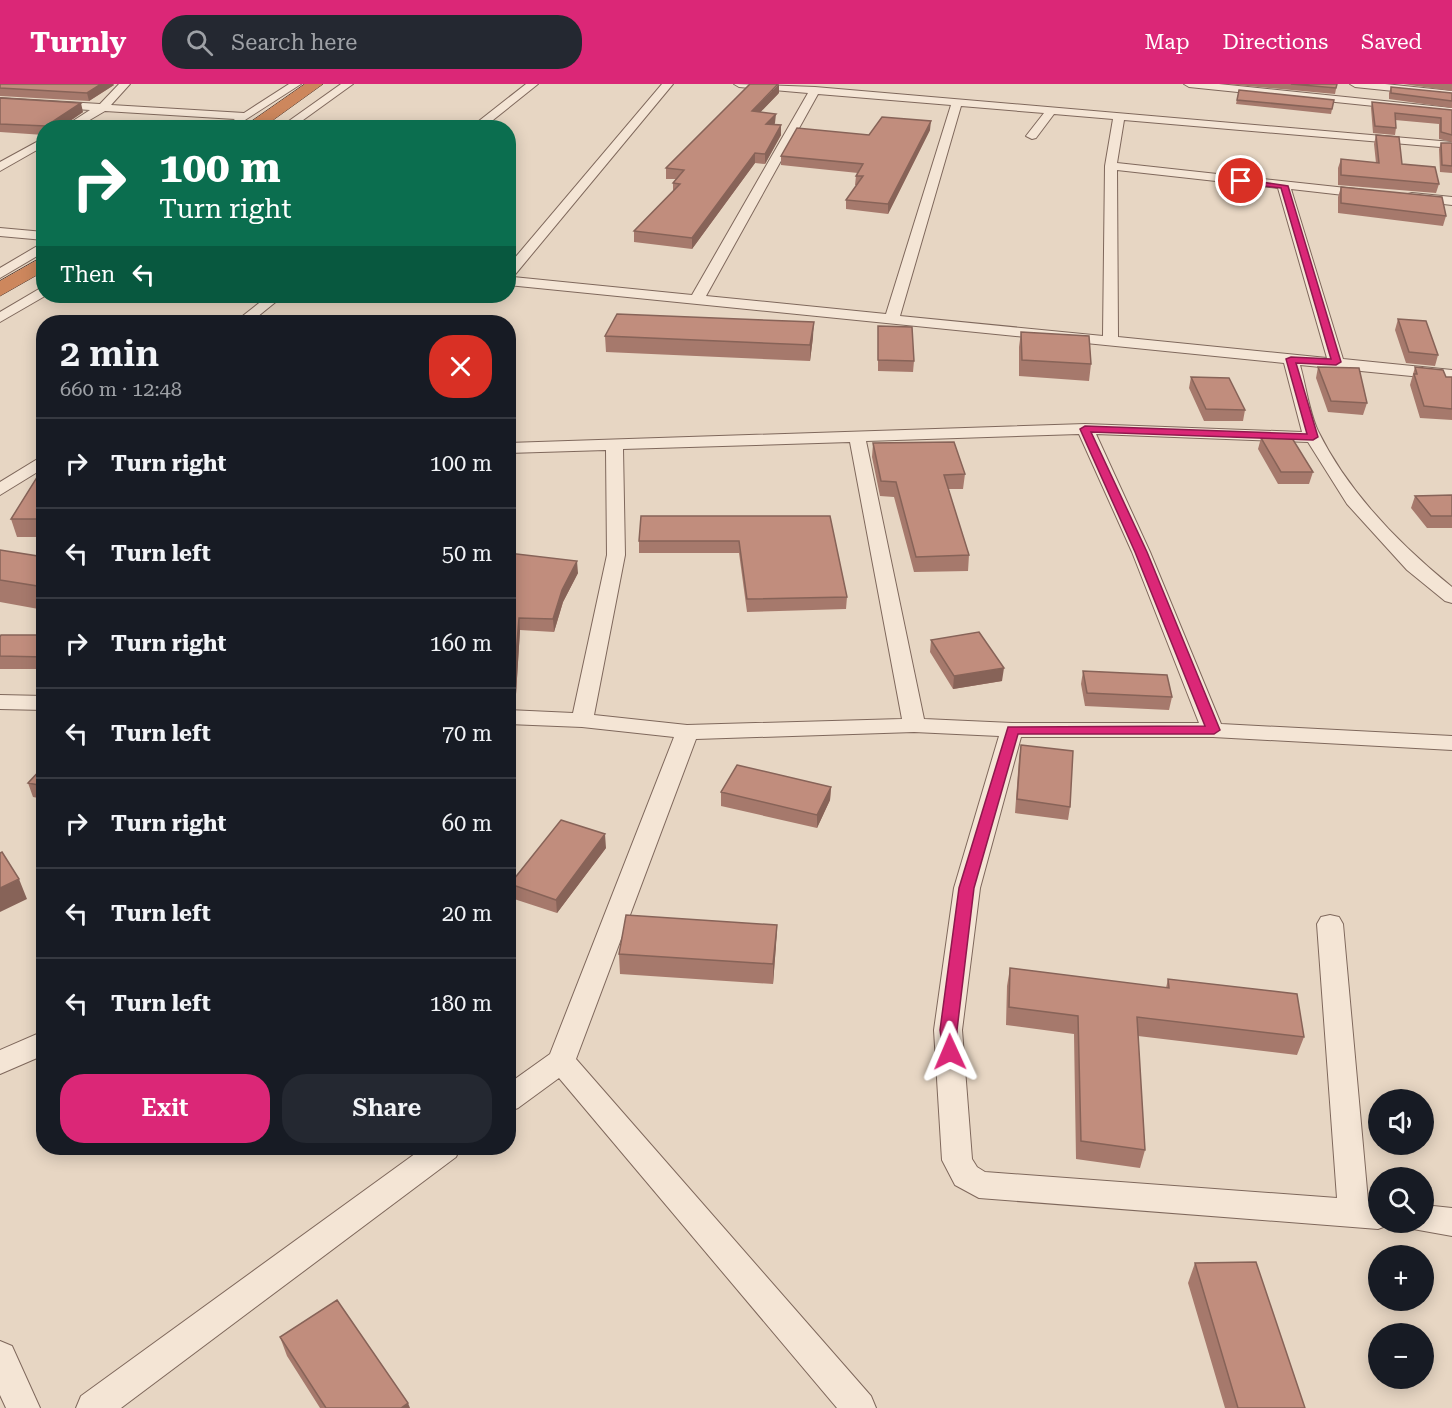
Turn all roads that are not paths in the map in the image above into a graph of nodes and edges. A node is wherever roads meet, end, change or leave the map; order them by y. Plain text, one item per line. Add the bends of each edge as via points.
1 (125, 84) edge
2 (296, 84) edge
3 (315, 84) edge
4 (334, 84) edge
5 (348, 84) edge
6 (533, 84) edge
7 (668, 84) edge
8 (739, 84) edge
9 (1188, 84) edge
10 (1354, 84) edge
11 (1375, 85) edge
12 (815, 90) junction
13 (1452, 94) edge
14 (0, 101) edge
15 (957, 102) junction
16 (1376, 103) junction
17 (103, 107) junction
18 (1052, 110) junction
19 (1452, 111) edge
20 (1119, 116) junction
21 (81, 120) edge
22 (229, 120) edge
23 (251, 120) edge
24 (252, 120) edge
25 (281, 120) edge
26 (296, 120) edge
27 (486, 120) edge
28 (1032, 136) dead end
29 (1452, 145) edge
30 (36, 146) edge
31 (0, 153) edge
32 (22, 154) junction
33 (0, 166) edge
34 (1111, 166) junction
35 (1284, 186) junction
36 (1452, 201) edge
37 (0, 232) edge
38 (36, 235) edge
39 (36, 251) edge
40 (516, 265) edge
41 (36, 267) edge
42 (0, 274) edge
43 (36, 282) edge
44 (516, 282) edge
45 (0, 290) edge
46 (36, 295) edge
47 (697, 299) junction
48 (267, 303) edge
49 (0, 305) edge
50 (251, 315) edge
51 (0, 318) edge
52 (892, 318) junction
53 (1110, 341) junction
54 (1291, 359) junction
55 (1336, 362) junction
56 (1452, 375) edge
57 (1085, 429) junction
58 (857, 436) junction
59 (1313, 437) junction
60 (614, 446) junction
61 (516, 448) edge
62 (36, 465) edge
63 (0, 490) edge
64 (1452, 597) edge
65 (0, 702) edge
66 (36, 704) edge
67 (516, 717) edge
68 (582, 720) junction
69 (914, 725) junction
70 (1012, 730) junction
71 (1214, 730) junction
72 (687, 732) junction
73 (1452, 743) edge
74 (1329, 924) dead end
75 (36, 1046) edge
76 (561, 1061) junction
77 (0, 1064) edge
78 (516, 1094) edge
79 (436, 1155) edge
80 (1366, 1213) edge
81 (1434, 1220) edge
82 (1452, 1222) edge
83 (0, 1357) edge
84 (23, 1408) edge
85 (93, 1408) edge
86 (859, 1408) edge

1 - 17 street
2 - 23 street
3 - 24 highway
4 - 25 highway
5 - 26 street
6 - 27 street
7 - 40 street
8 - 12 street
9 - 16 street
10 - 11 street
11 - 13 street
11 - 16 street
12 - 15 street
12 - 47 street
14 - 17 street
15 - 18 street
15 - 52 street
16 - 19 street
17 - 21 street
17 - 22 street
18 - 20 street
18 - 28 street
20 - 29 street
20 - 34 street
30 - 32 street
31 - 32 street
32 - 33 street
34 - 35 street
34 - 53 street
35 - 36 street
35 - 55 street
37 - 38 street
39 - 42 street
41 - 45 highway
43 - 49 highway
44 - 47 street
46 - 51 street
47 - 52 street
48 - 50 street
52 - 53 street
53 - 54 street
54 - 55 street
54 - 59 street
55 - 56 street
57 - 58 street
57 - 59 street
57 - 71 street via 1141,552
58 - 60 street
58 - 69 street
59 - 64 street via 1353,500 1414,566
60 - 61 street
60 - 68 street via 616,555
62 - 63 street
65 - 66 street
67 - 68 street
68 - 72 street
69 - 70 street
69 - 72 street
70 - 71 street
70 - 80 street via 967,888 948,1030 957,1160 966,1176 979,1185
71 - 73 street
72 - 76 street
74 - 80 street
75 - 77 street
76 - 78 street
76 - 86 street
79 - 85 street
81 - 82 street
83 - 84 street

